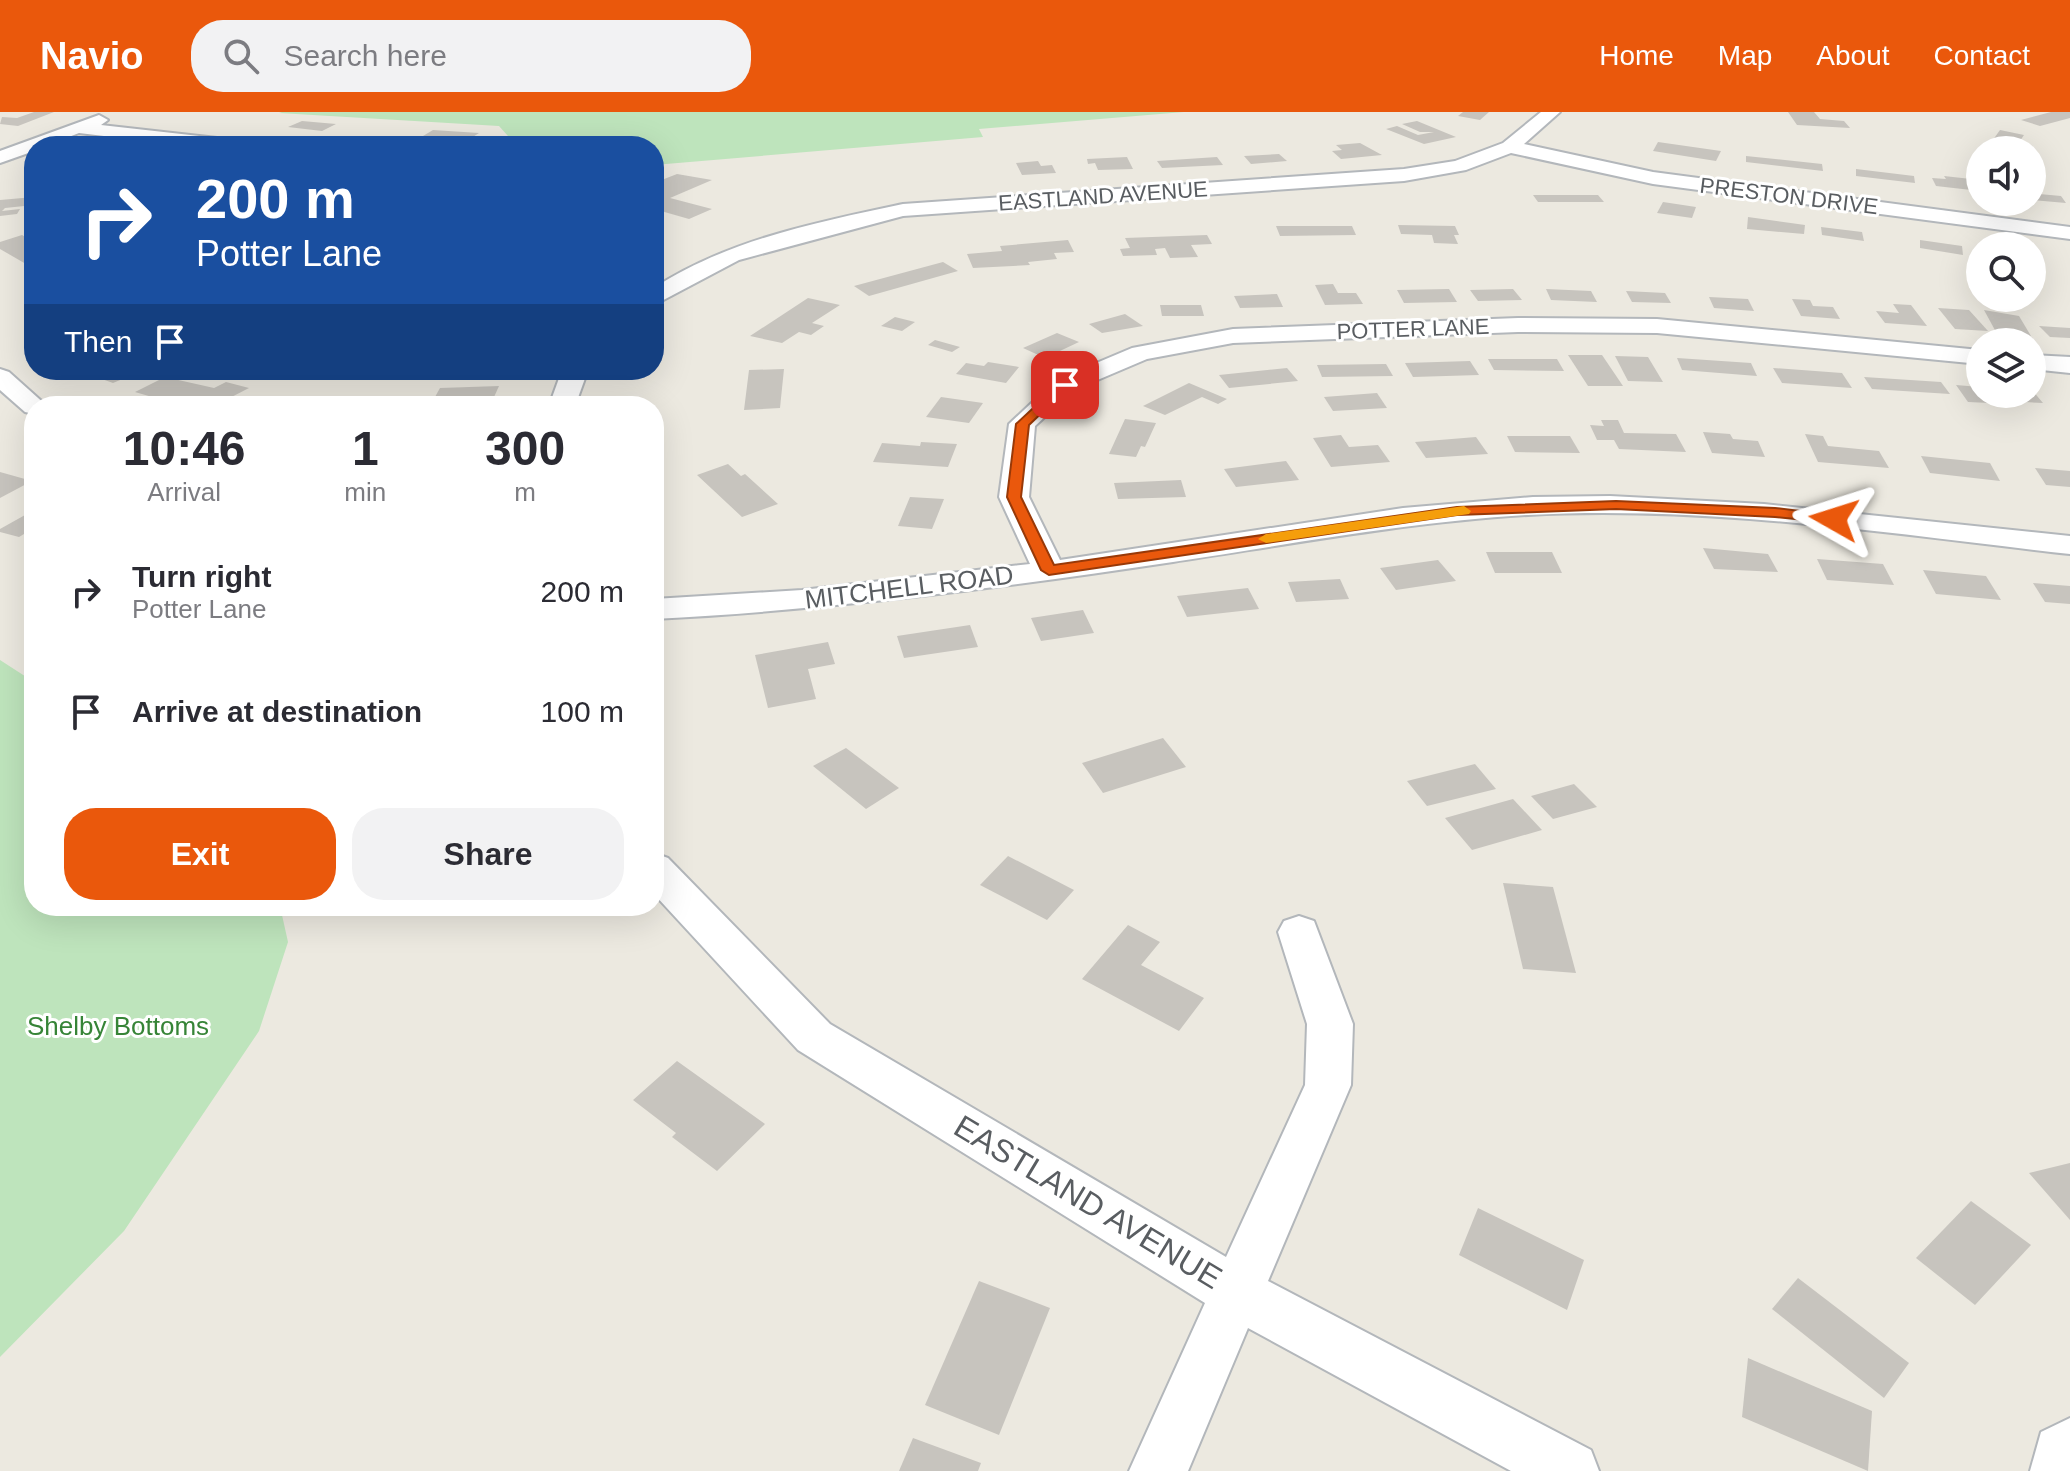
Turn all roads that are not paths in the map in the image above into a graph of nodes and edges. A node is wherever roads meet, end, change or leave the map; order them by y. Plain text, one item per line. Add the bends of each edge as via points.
1 (121, 112) edge
2 (1551, 112) edge
3 (78, 128) junction
4 (56, 136) edge
5 (148, 136) edge
6 (1510, 147) junction
7 (24, 148) edge
8 (0, 157) edge
9 (2070, 233) edge
10 (664, 291) edge
11 (1966, 356) edge
12 (2046, 363) edge
13 (2070, 365) edge
14 (0, 377) edge
15 (24, 397) edge
16 (2070, 545) edge
17 (1049, 570) junction
18 (664, 609) edge
19 (664, 879) edge
20 (1299, 932) dead end
21 (1237, 1293) junction
22 (2070, 1447) edge
23 (1158, 1471) edge
24 (1570, 1471) edge
25 (2059, 1471) edge

1 - 3 street
2 - 6 street, EASTLAND AVENUE
3 - 4 street
3 - 5 street
6 - 9 street, PRESTON DRIVE via 1653,178
6 - 10 street, EASTLAND AVENUE via 1459,166 1404,175 903,210 731,255
7 - 8 street
11 - 17 street, POTTER LANE via 1657,326 1518,325 1233,336 1141,353 1065,385 1022,424 1014,497
12 - 13 street
14 - 15 street
16 - 17 street, MITCHELL ROAD via 1775,513 1616,505 1457,511
17 - 18 street, MITCHELL ROAD via 753,605
19 - 21 street, EASTLAND AVENUE via 814,1037
20 - 21 street via 1330,1024 1328,1085
21 - 23 street
21 - 24 street, EASTLAND AVENUE
22 - 25 street via 2062,1453

